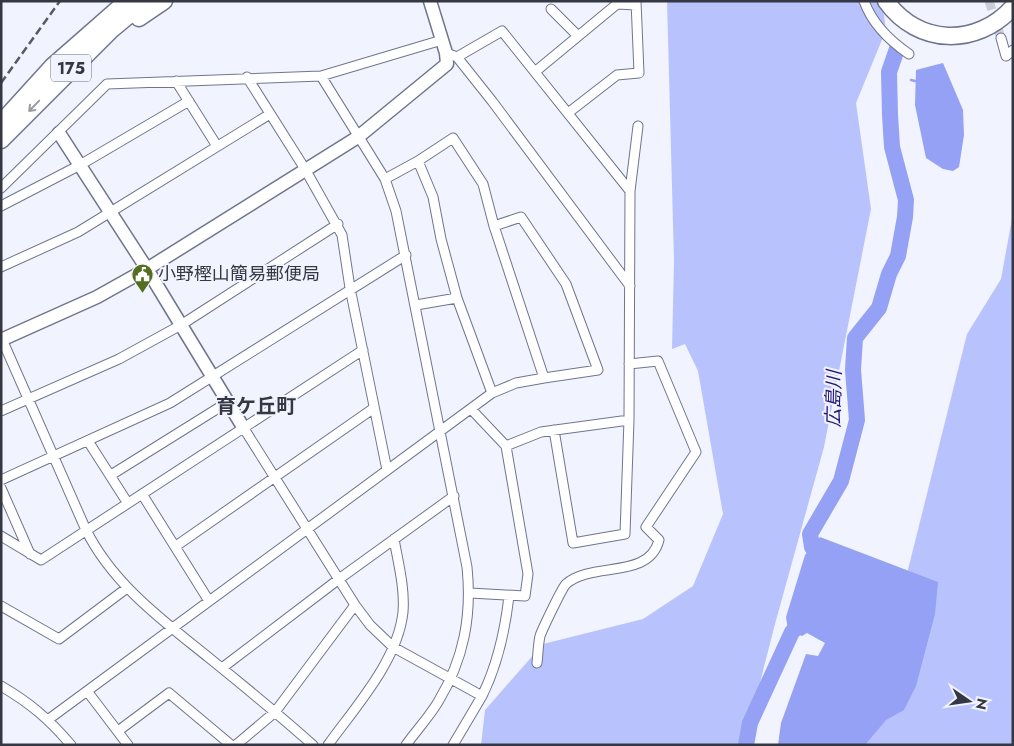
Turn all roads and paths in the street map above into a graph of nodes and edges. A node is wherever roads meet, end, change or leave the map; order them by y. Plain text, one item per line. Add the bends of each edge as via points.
1 (127, 1) edge
2 (146, 1) edge
3 (164, 1) edge
4 (430, 1) edge
5 (864, 1) edge
6 (886, 1) edge
7 (898, 1) edge
8 (1003, 1) edge
9 (636, 3) edge
10 (1013, 7) edge
11 (551, 9) dead end
12 (578, 36) junction
13 (1001, 38) tunnel mouth
14 (442, 40) junction
15 (1010, 53) edge
16 (909, 54) dead end
17 (452, 55) junction
18 (536, 71) junction
19 (321, 76) junction
20 (247, 77) junction
21 (176, 81) junction
22 (57, 82) junction
23 (189, 101) junction
24 (568, 112) junction
25 (270, 114) junction
26 (1, 123) edge
27 (638, 126) dead end
28 (59, 133) junction
29 (358, 137) junction
30 (1, 140) edge
31 (218, 146) junction
32 (418, 161) junction
33 (80, 165) junction
34 (305, 169) junction
35 (385, 179) junction
36 (1, 188) edge
37 (630, 191) junction
38 (1, 206) edge
39 (110, 211) junction
40 (338, 224) junction
41 (494, 226) junction
42 (406, 255) junction
43 (1, 267) edge
44 (147, 269) junction
45 (630, 286) junction
46 (350, 288) junction
47 (457, 298) junction
48 (416, 305) junction
49 (181, 325) junction
50 (2, 338) edge
51 (363, 350) junction
52 (630, 364) junction
53 (212, 376) junction
54 (544, 378) junction
55 (492, 393) junction
56 (27, 399) junction
57 (228, 402) junction
58 (374, 408) junction
59 (471, 409) junction
60 (1, 411) edge
61 (629, 420) junction
62 (243, 427) junction
63 (554, 430) junction
64 (441, 432) junction
65 (88, 441) junction
66 (506, 446) junction
67 (54, 457) junction
68 (387, 470) junction
69 (111, 475) junction
70 (275, 477) junction
71 (1, 480) edge
72 (1, 488) edge
73 (142, 494) junction
74 (454, 496) junction
75 (127, 502) junction
76 (307, 529) junction
77 (86, 530) junction
78 (1, 536) edge
79 (394, 539) junction
80 (176, 546) junction
81 (30, 554) junction
82 (339, 579) junction
83 (127, 588) junction
84 (470, 593) junction
85 (509, 596) junction
86 (209, 601) junction
87 (355, 605) junction
88 (1, 606) edge
89 (173, 628) junction
90 (393, 647) junction
91 (537, 663) dead end
92 (222, 668) junction
93 (450, 679) junction
94 (1, 686) edge
95 (87, 691) junction
96 (482, 696) junction
97 (275, 712) junction
98 (49, 719) junction
99 (118, 731) junction
100 (71, 745) edge
101 (128, 745) edge
102 (231, 745) edge
103 (236, 745) edge
104 (313, 745) edge
105 (328, 745) edge
106 (406, 745) edge
107 (452, 745) edge

1 - 26 highway, 175 via 54,66
2 - 22 highway, 175
3 - 22 highway
4 - 14 street
5 - 16 street via 884,33
6 - 10 highway via 905,21 921,31 951,38 994,24
7 - 8 highway via 921,21 949,29 976,23
9 - 12 street via 616,4
9 - 24 street via 639,73 617,75
11 - 12 street
12 - 18 street
13 - 15 street
14 - 17 street
14 - 19 street
17 - 18 street via 502,30
17 - 29 street via 447,64
17 - 45 street
18 - 24 street
19 - 20 street
19 - 29 street
20 - 21 street
20 - 25 street
21 - 23 street
21 - 28 street via 107,84
22 -> 30 highway, 175
23 - 31 street
23 - 33 street
24 - 37 street
25 - 31 street
25 - 34 street
27 - 37 street
28 - 33 street
28 - 36 street
29 - 34 street
29 - 35 street
31 - 39 street
32 - 35 street
32 - 41 street via 453,138 483,184
32 - 47 street via 433,198
33 - 38 street
33 - 39 street
34 - 40 street
34 - 44 street
35 - 42 street
37 - 45 street
39 - 43 street via 78,232
39 - 44 street
40 - 46 street
40 - 49 street
41 - 54 street
41 - 54 street via 521,217 566,284 598,370
42 - 46 street
42 - 48 street
44 - 49 street
44 - 50 street via 97,297
45 - 52 street
46 - 51 street
46 - 53 street
47 - 48 street
47 - 55 street
48 - 64 street
49 - 53 street
49 - 56 street via 119,360
50 - 56 street
51 - 58 street
51 - 62 street
52 - 61 street
52 - 91 street via 658,361 696,452 646,527 659,540 656,550 646,562 584,576 566,584 540,636
53 - 57 street
53 - 65 street via 170,402
54 - 55 street via 516,383
55 - 59 street
56 - 60 street
56 - 67 street
57 - 62 street
57 - 69 street
58 - 68 street
58 - 70 street
59 - 64 street
59 - 66 street
61 - 63 street
61 - 63 street via 625,534 573,543
62 - 70 street
62 - 73 street
63 - 66 street
64 - 68 street
64 - 74 street
65 - 67 street
65 - 69 street
66 - 85 street via 528,574 525,596
67 - 71 street
67 - 77 street
68 - 76 street
69 - 75 street
70 - 76 street
70 - 80 street
72 - 81 street
73 - 75 street
73 - 80 street
74 - 79 street
74 - 84 street
75 - 77 street
76 - 82 street
76 - 86 street
77 - 81 street via 41,560
77 - 83 street via 94,548
78 - 81 street
79 - 82 street
79 - 90 street via 403,613
80 - 86 street
82 - 87 street
82 - 92 street
83 - 88 street via 59,639
83 - 89 street
84 - 85 street
84 - 93 street via 468,626
85 - 96 street via 495,670
86 - 89 street
87 - 90 street
87 - 97 street
89 - 92 street
89 - 95 street
90 - 93 street
90 - 105 street via 384,666
92 - 97 street
93 - 96 street
93 - 106 street via 438,703
94 - 98 street
95 - 98 street
95 - 99 street
96 - 107 street
97 - 103 street
97 - 104 street
98 - 100 street
99 - 101 street
99 - 102 street via 170,693

